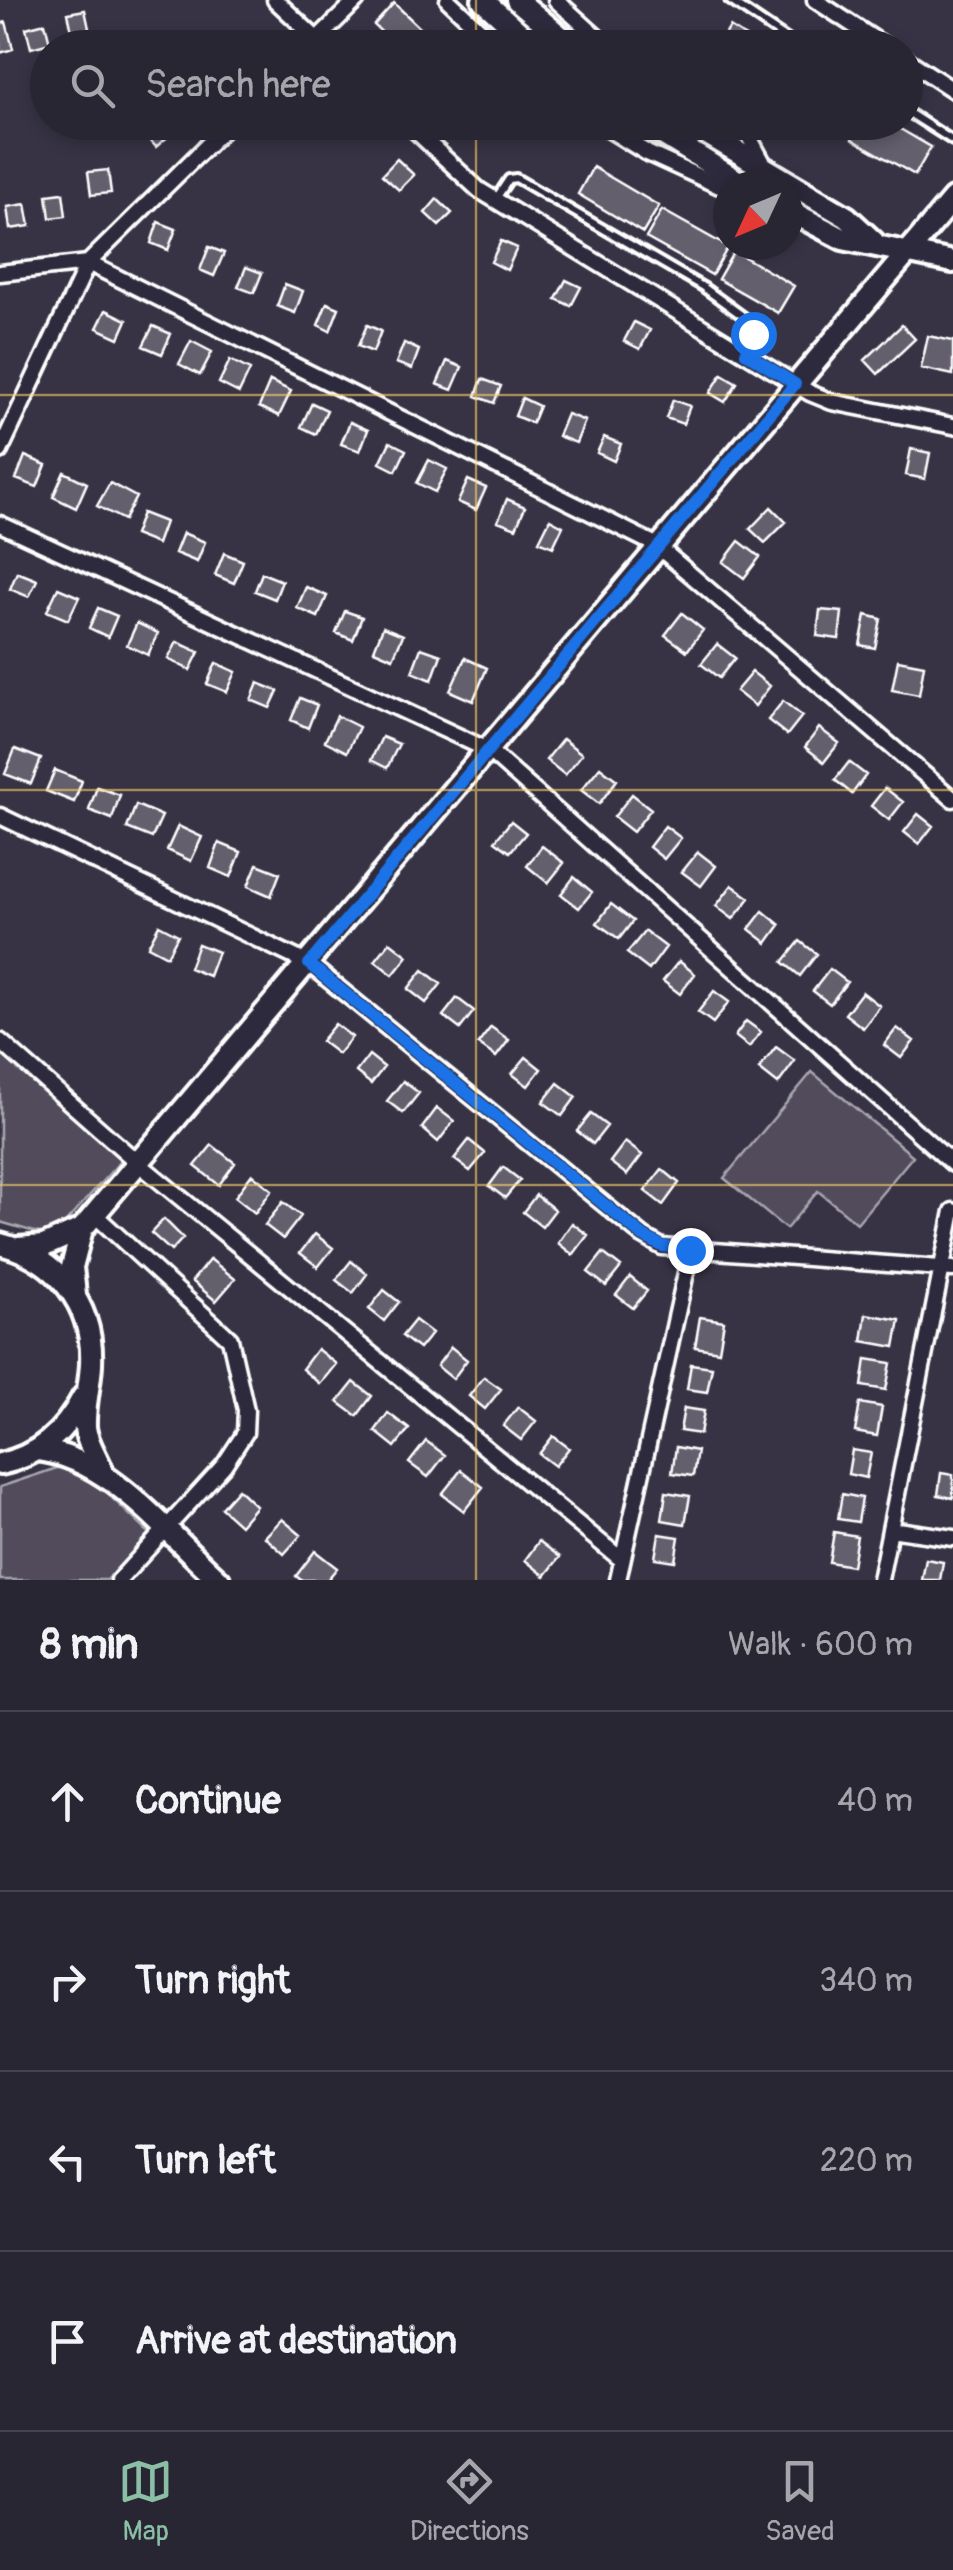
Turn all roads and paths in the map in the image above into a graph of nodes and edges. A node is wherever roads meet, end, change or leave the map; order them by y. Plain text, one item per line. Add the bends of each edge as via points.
1 (275, 0) edge
2 (357, 0) edge
3 (448, 0) edge
4 (483, 0) edge
5 (518, 0) edge
6 (556, 0) edge
7 (729, 0) edge
8 (815, 0) edge
9 (303, 30) edge
10 (330, 30) edge
11 (480, 30) edge
12 (516, 30) edge
13 (553, 30) edge
14 (590, 30) edge
15 (773, 30) edge
16 (861, 30) edge
17 (923, 70) edge
18 (953, 90) edge
19 (923, 122) edge
20 (214, 140) edge
21 (427, 140) edge
22 (627, 140) edge
23 (672, 140) edge
24 (716, 140) edge
25 (751, 140) edge
26 (953, 141) edge
27 (720, 170) edge
28 (764, 170) edge
29 (767, 170) edge
30 (713, 184) edge
31 (803, 192) edge
32 (953, 199) edge
33 (495, 200) junction
34 (803, 218) edge
35 (874, 242) junction
36 (910, 252) junction
37 (953, 262) edge
38 (88, 263) junction
39 (0, 274) edge
40 (746, 353) junction
41 (795, 384) junction
42 (953, 426) edge
43 (0, 451) edge
44 (0, 524) edge
45 (656, 545) junction
46 (488, 750) junction
47 (953, 799) edge
48 (0, 816) edge
49 (309, 964) junction
50 (0, 1041) edge
51 (138, 1164) junction
52 (953, 1164) edge
53 (953, 1210) edge
54 (88, 1222) junction
55 (9, 1246) edge
56 (690, 1250) junction
57 (947, 1268) edge
58 (75, 1296) junction
59 (86, 1391) junction
60 (38, 1450) junction
61 (0, 1464) edge
62 (102, 1470) junction
63 (890, 1529) junction
64 (164, 1532) junction
65 (953, 1538) edge
66 (622, 1560) junction
67 (119, 1580) edge
68 (219, 1580) edge
69 (618, 1580) edge
70 (880, 1580) edge

1 - 9 street
2 - 10 street
3 - 11 street
4 - 12 street
5 - 13 street
6 - 14 street
7 - 15 lane
8 - 16 street
17 - 18 street
19 - 26 lane
20 - 38 street
21 - 33 street
22 - 30 street
23 - 27 street
24 - 28 street
25 - 29 street
31 - 35 street
32 - 36 street
33 - 40 street
33 - 40 lane via 516,178 702,288 755,325
34 - 35 street via 843,239
35 - 36 street
36 - 37 street
36 - 41 street
38 - 39 street
38 - 43 street
38 - 45 street
40 - 41 street
41 - 42 street via 832,402
41 - 45 street
44 - 46 street
45 - 46 street
45 - 47 street
46 - 49 street
46 - 52 street
48 - 49 street
49 - 51 street
49 - 56 street via 643,1236
50 - 51 street
51 - 54 street
51 - 66 street
53 - 57 street
54 - 55 street via 44,1246
54 - 58 street via 72,1267
54 - 64 street via 230,1339 245,1433
55 - 58 street via 40,1259
56 - 57 street
56 - 66 street
57 - 63 street
58 - 59 street via 91,1343
59 - 60 street via 74,1415
59 - 62 street via 85,1431
60 - 61 street
60 - 62 street
62 - 64 street
63 - 65 street
63 - 70 street
64 - 67 street
64 - 68 street
66 - 69 street

